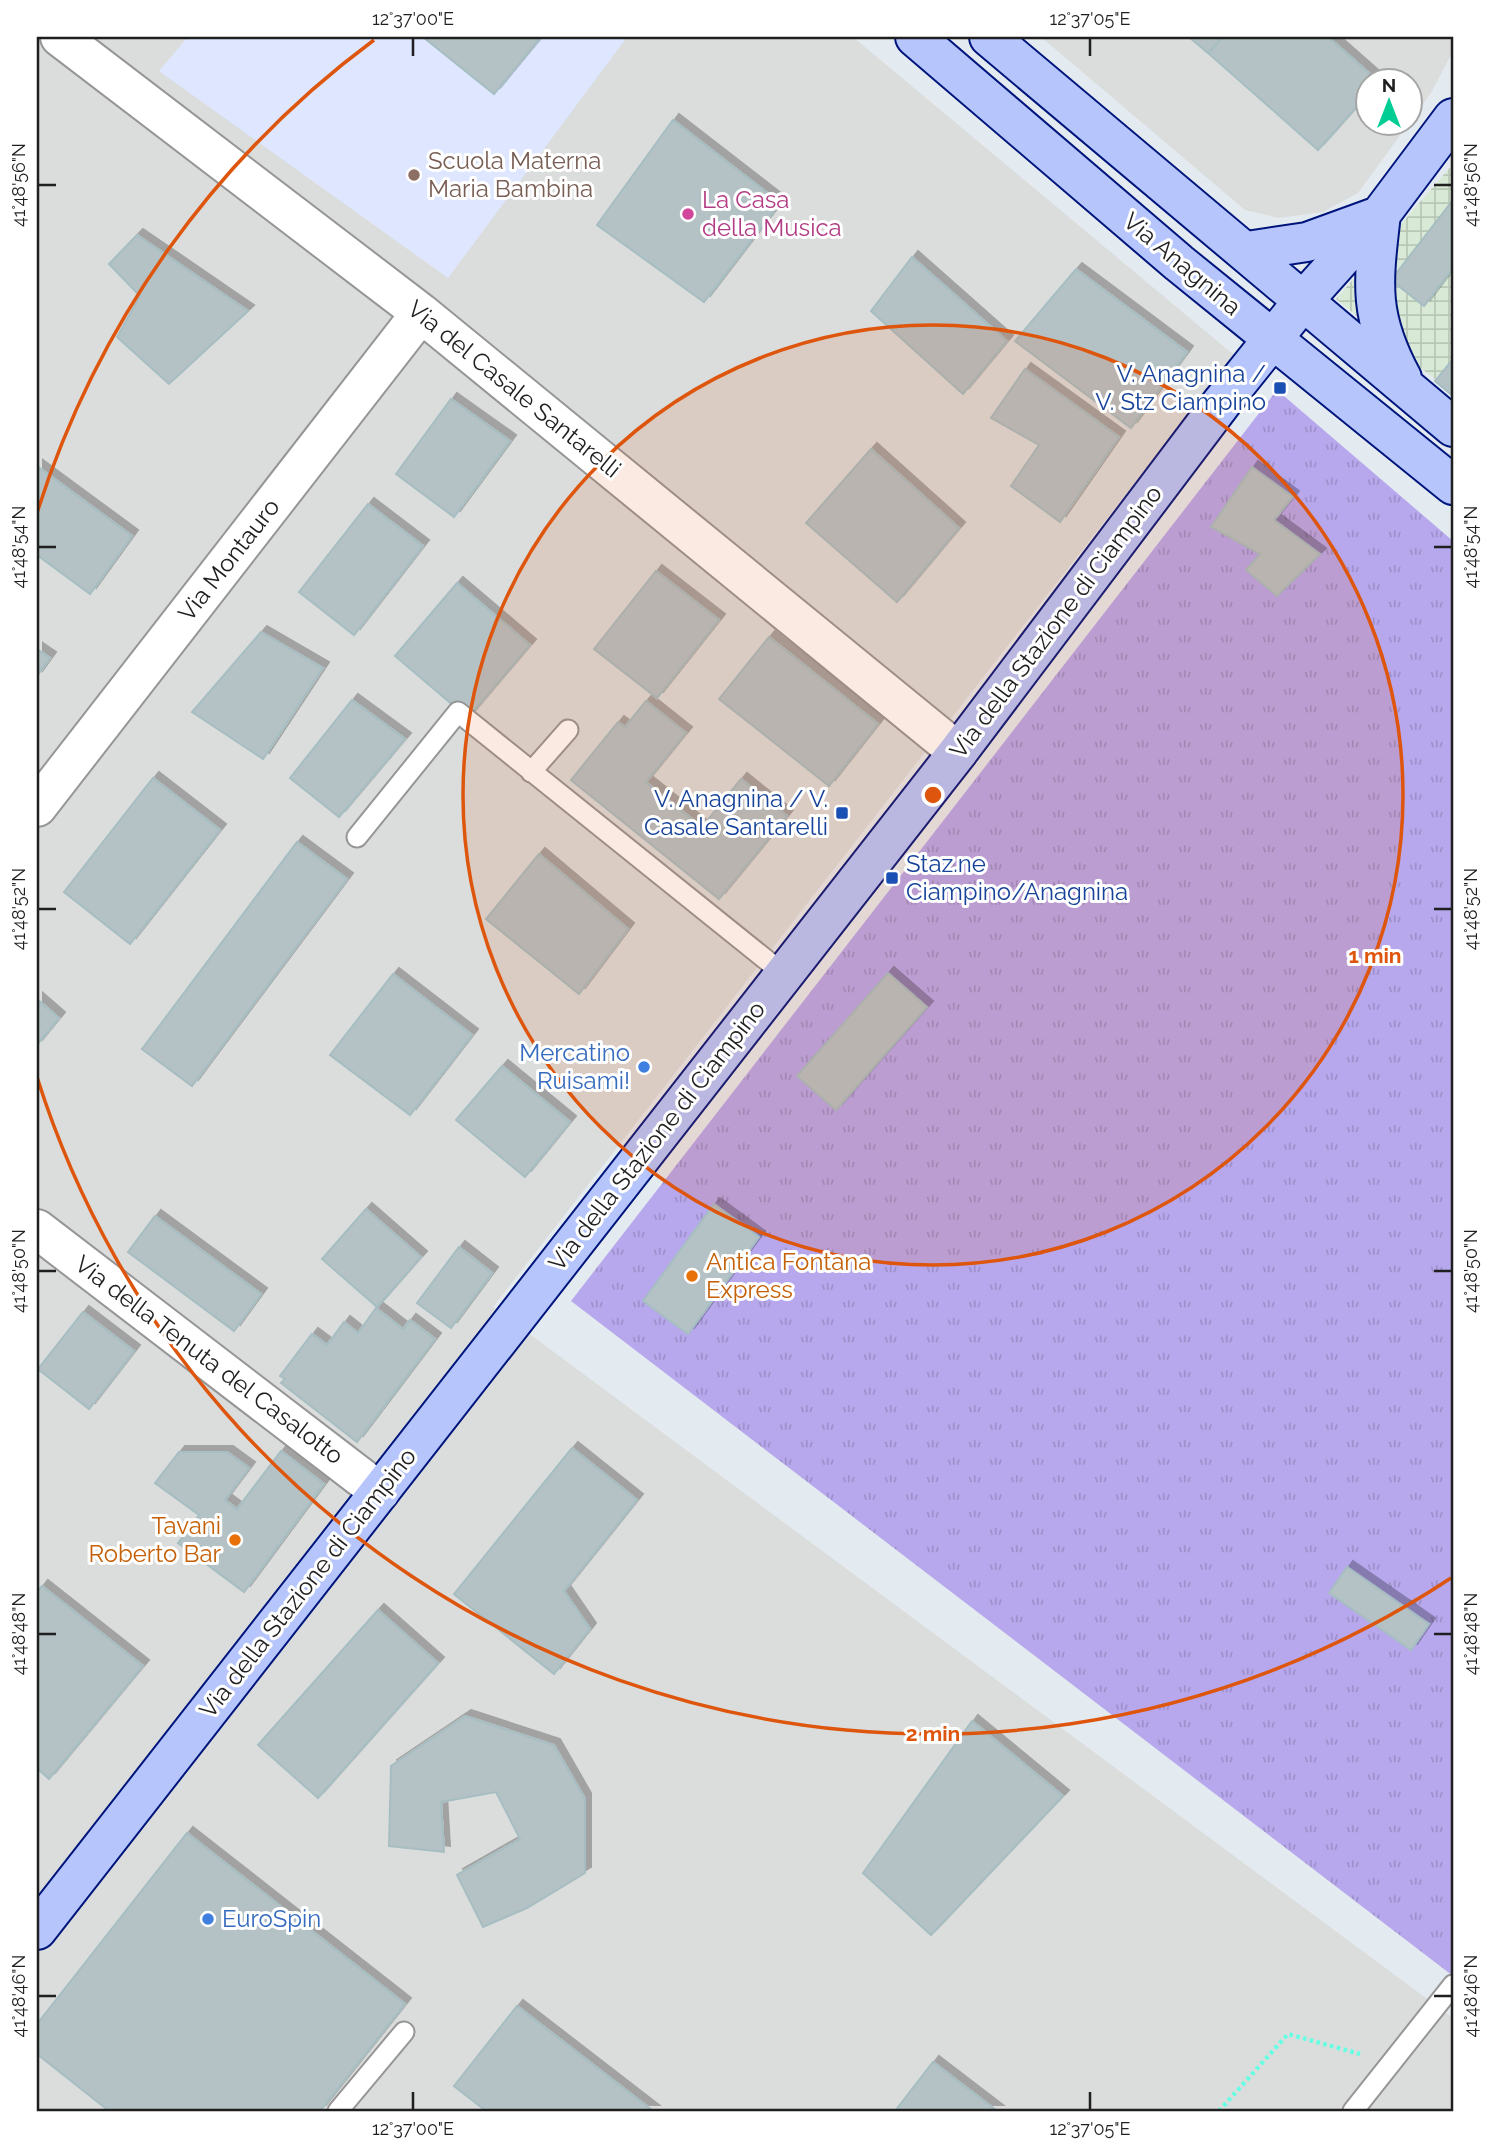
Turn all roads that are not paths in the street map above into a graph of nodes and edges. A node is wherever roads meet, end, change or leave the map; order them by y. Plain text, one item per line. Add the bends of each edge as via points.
1 (60, 37) edge
2 (915, 37) edge
3 (1007, 43) edge
4 (1453, 118) edge
5 (1381, 214) junction
6 (1247, 251) junction
7 (1303, 301) junction
8 (421, 313) junction
9 (1273, 339) junction
10 (1410, 392) junction
11 (1453, 427) edge
12 (1453, 485) edge
13 (568, 730) dead end
14 (958, 752) junction
15 (531, 772) junction
16 (37, 807) edge
17 (357, 837) dead end
18 (785, 975) junction
19 (37, 1229) edge
20 (380, 1492) junction
21 (37, 1930) edge
22 (1453, 1985) edge
23 (404, 2032) dead end
24 (338, 2111) edge
25 (1353, 2111) edge

1 - 8 street, Via del Casale Santarelli
2 - 9 street, Via Anagnina
3 - 6 street, Via Anagnina
4 - 5 street, Via della Stazione di Ciampino
5 - 6 street via 1323,238
5 - 7 street, Via della Stazione di Ciampino
5 - 10 street via 1373,288 1376,315 1387,349
6 - 7 street, Via Anagnina
7 - 9 street, Via della Stazione di Ciampino
7 - 10 street, Via Anagnina
8 - 14 street, Via del Casale Santarelli
8 - 16 street, Via Montauro
9 - 12 street, Via Anagnina
9 - 14 street, Via della Stazione di Ciampino
10 - 11 street, Via Anagnina
13 - 15 lane
14 - 18 street, Via della Stazione di Ciampino
15 - 17 lane via 458,712
15 - 18 lane
18 - 20 street, Via della Stazione di Ciampino
19 - 20 street, Via della Tenuta del Casalotto
20 - 21 street, Via della Stazione di Ciampino
22 - 25 lane
23 - 24 lane

